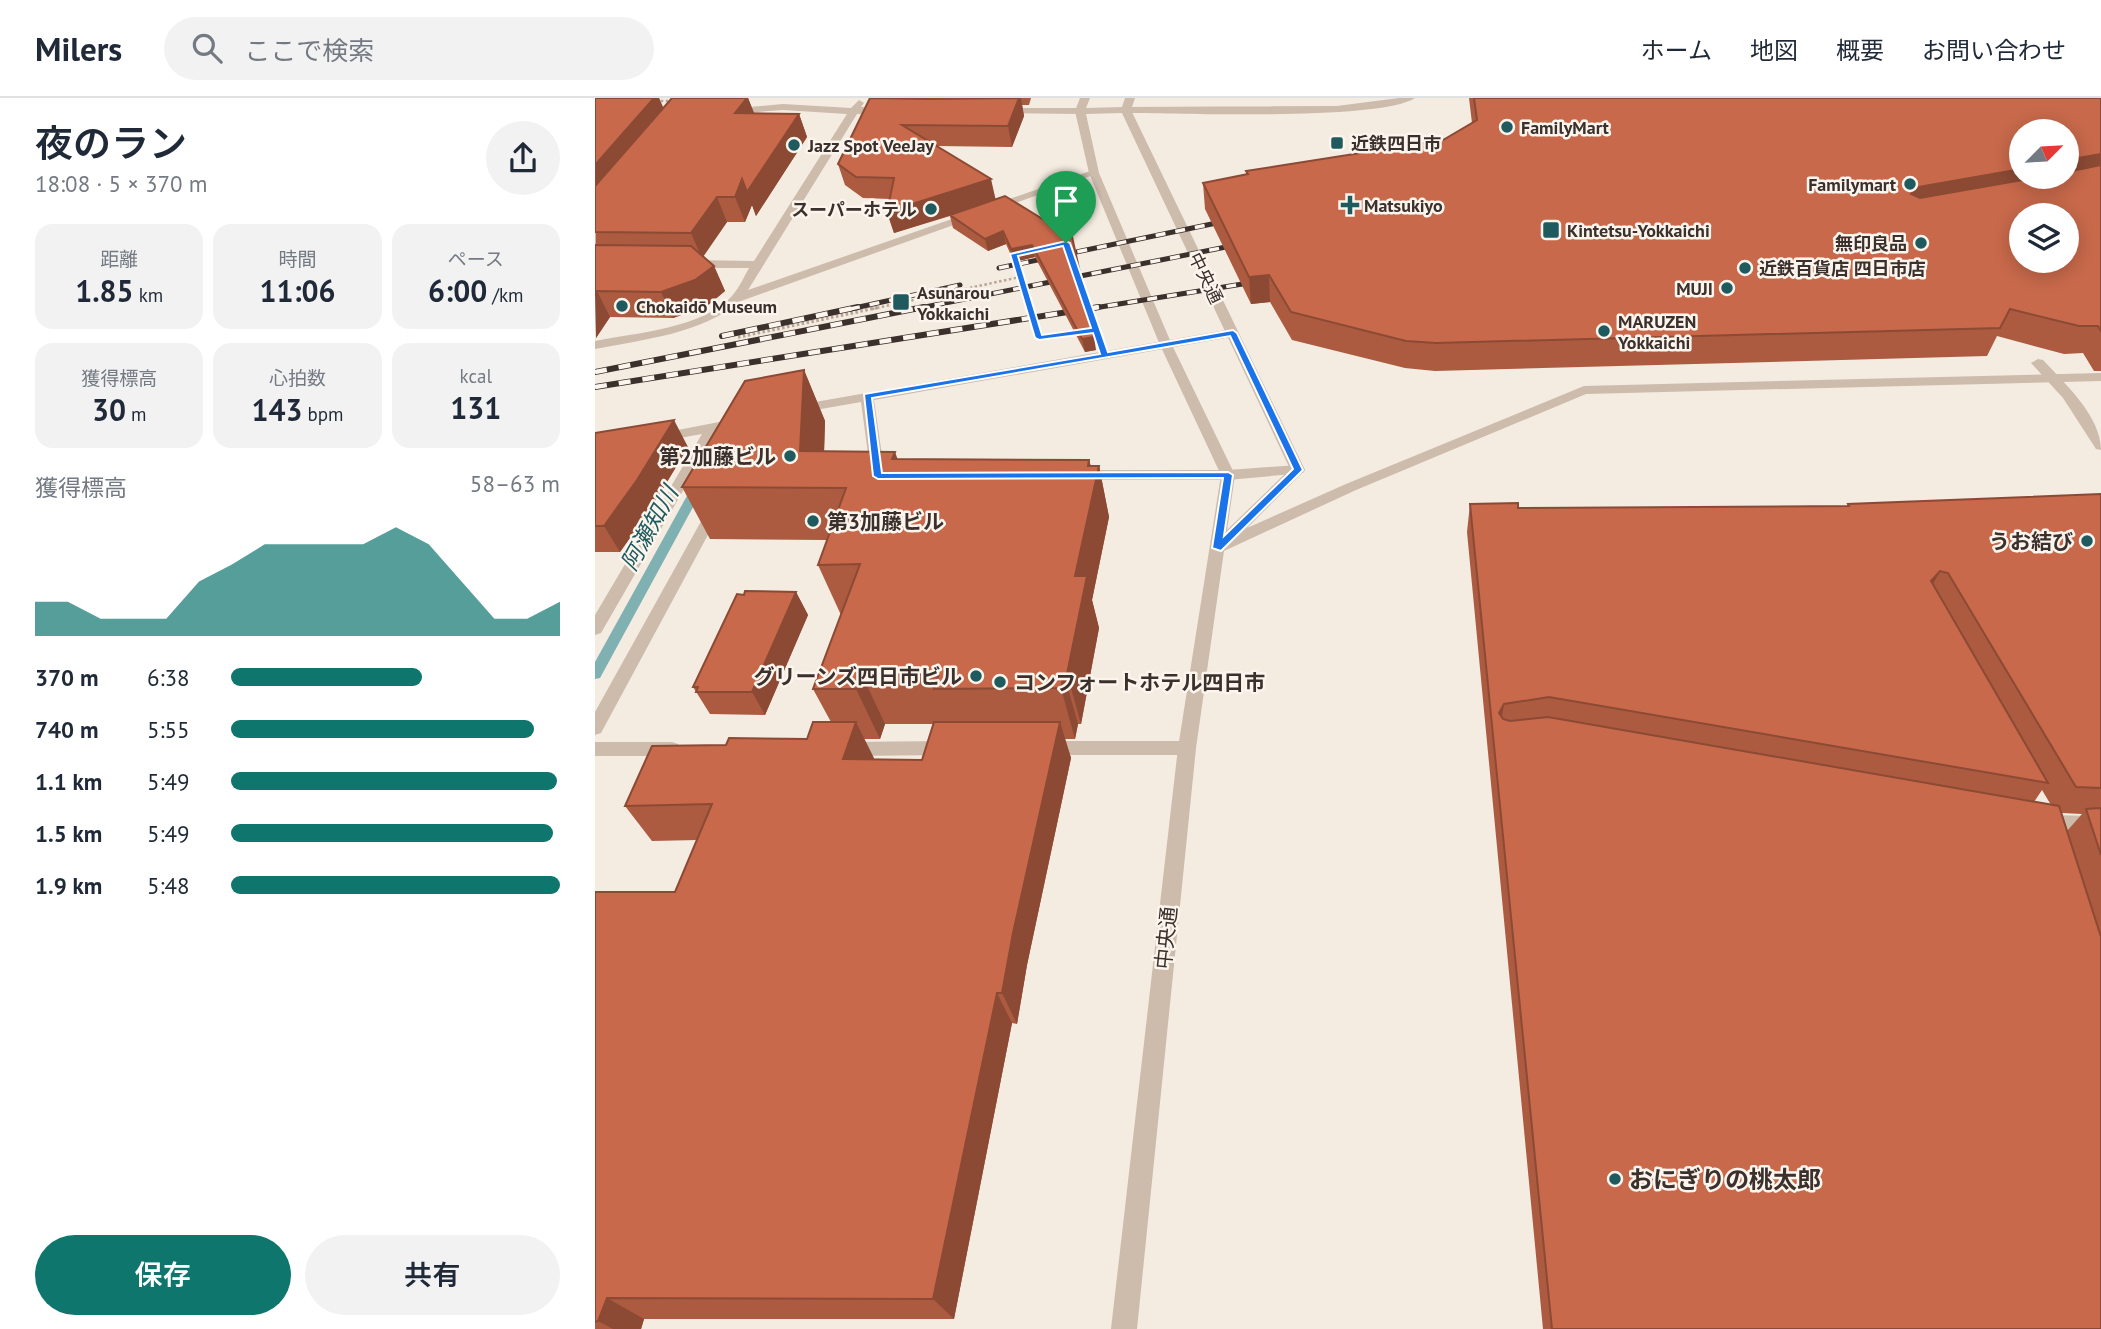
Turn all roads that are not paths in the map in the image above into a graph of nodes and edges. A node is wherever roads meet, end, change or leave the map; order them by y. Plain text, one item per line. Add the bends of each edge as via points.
1 (862, 98) edge
2 (1085, 98) edge
3 (1410, 98) edge
4 (688, 104) edge
5 (1128, 104) edge
6 (1336, 104) edge
7 (855, 110) junction
8 (989, 110) edge
9 (904, 111) edge
10 (1080, 111) junction
11 (1094, 173) junction
12 (676, 264) edge
13 (757, 265) junction
14 (737, 298) junction
15 (1233, 333) junction
16 (595, 345) edge
17 (1167, 345) junction
18 (2038, 363) dead end
19 (2101, 377) edge
20 (2053, 379) junction
21 (867, 396) junction
22 (779, 413) edge
23 (752, 419) edge
24 (712, 429) junction
25 (647, 439) edge
26 (2101, 446) edge
27 (1298, 470) junction
28 (1066, 475) edge
29 (1228, 475) junction
30 (891, 476) edge
31 (726, 488) edge
32 (1217, 548) junction
33 (595, 629) edge
34 (595, 728) edge
35 (967, 748) edge
36 (1021, 748) edge
37 (1187, 748) junction
38 (595, 749) edge
39 (691, 749) edge
40 (829, 749) edge
41 (2036, 800) edge
42 (2022, 819) edge
43 (2101, 824) edge
44 (2051, 831) junction
45 (1124, 1329) edge

1 - 7 street
2 - 10 street
3 - 6 street
4 - 7 street via 744,111 783,107
5 - 6 street
5 - 10 street
5 - 15 street, 中央通
7 - 9 street
7 - 13 street
8 - 10 street
10 - 11 street
11 - 14 street
11 - 17 street
12 - 13 street
13 - 14 street
14 - 16 street via 726,310 677,328
15 - 17 street
15 - 27 street, 中央通
17 - 21 street
17 - 29 street
18 - 20 street
19 - 20 street
20 - 26 street
20 - 32 street via 1584,390
21 - 22 street
21 - 30 street via 878,476
23 - 24 street
24 - 25 street
24 - 33 street
27 - 29 street
27 - 32 street
28 - 29 street
29 - 32 street, 中央通
31 - 34 street
32 - 37 street, 中央通
35 - 40 street
36 - 37 street
37 - 45 street, 中央通
38 - 39 street
41 - 44 street
42 - 44 street
43 - 44 street

